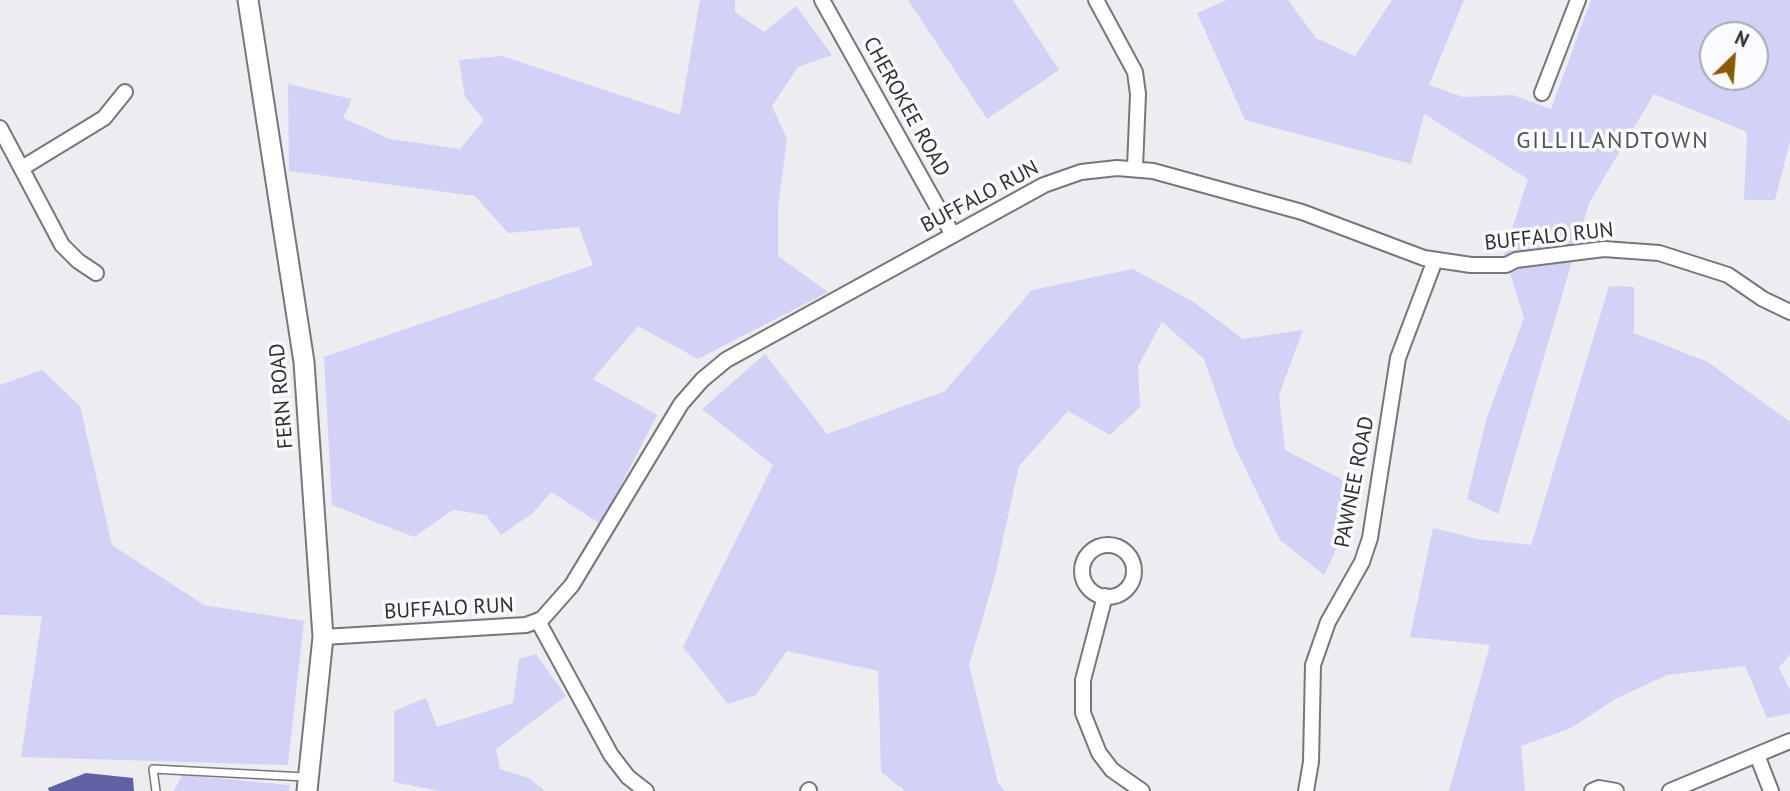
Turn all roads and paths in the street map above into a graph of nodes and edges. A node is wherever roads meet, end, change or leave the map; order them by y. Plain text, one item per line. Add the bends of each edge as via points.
1 (248, 0) edge
2 (822, 0) edge
3 (1096, 0) edge
4 (1578, 0) edge
5 (125, 92) dead end
6 (1542, 93) dead end
7 (0, 128) edge
8 (22, 168) junction
9 (1135, 169) junction
10 (953, 235) junction
11 (1435, 260) junction
12 (96, 273) dead end
13 (1790, 312) edge
14 (1105, 596) dead end
15 (537, 621) junction
16 (323, 637) junction
17 (1790, 741) edge
18 (1757, 755) junction
19 (308, 784) edge
20 (156, 791) edge
21 (646, 791) edge
22 (1142, 791) edge
23 (1306, 791) edge
24 (1592, 791) edge
25 (1616, 791) edge
26 (1670, 791) edge
27 (1771, 791) edge

1 - 16 street, FERN ROAD via 304,362
2 - 10 street, CHEROKEE ROAD
3 - 9 street via 1135,72
4 - 6 street
5 - 8 street via 104,118
7 - 8 street
8 - 12 street via 62,245
9 - 10 street, BUFFALO RUN via 1099,169 1063,177
9 - 11 street, BUFFALO RUN via 1302,212
10 - 15 street, BUFFALO RUN via 726,360 702,380 681,404 572,585
11 - 13 street, BUFFALO RUN via 1490,265 1604,249 1659,253 1728,275
11 - 23 street, PAWNEE ROAD via 1398,358 1370,538 1362,562 1328,622 1313,665
14 - 22 street via 1083,680 1083,713 1099,753 1112,770
15 - 16 street, BUFFALO RUN
15 - 21 street via 611,755
16 - 19 street, FERN ROAD
17 - 18 street
18 - 26 street
18 - 27 street
19 - 20 lane via 153,769
24 - 25 street

